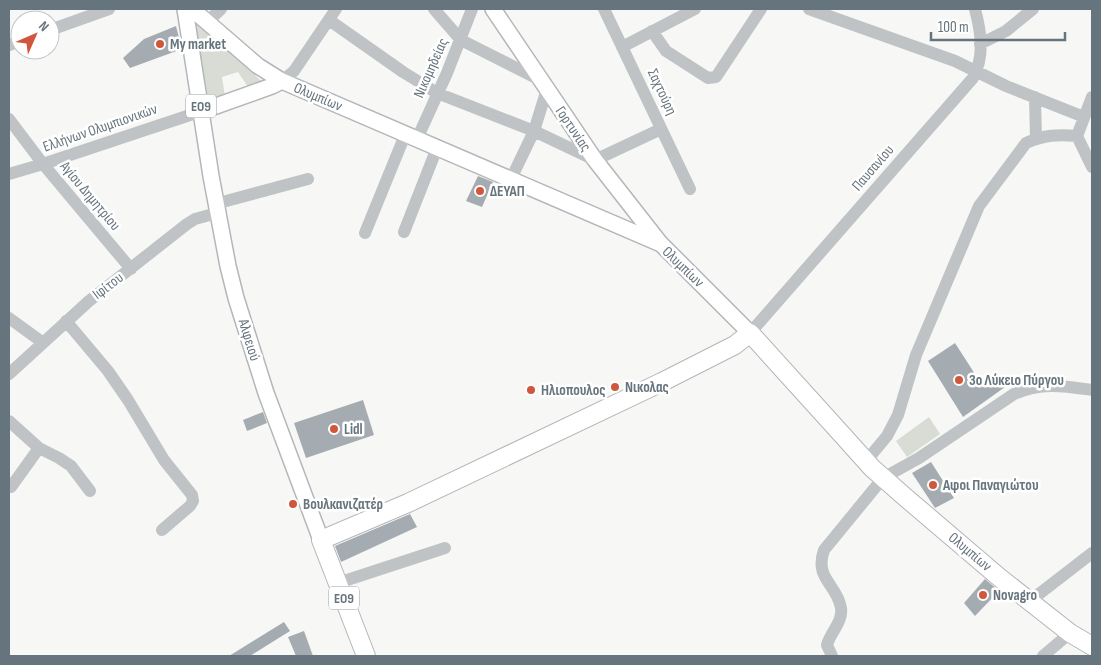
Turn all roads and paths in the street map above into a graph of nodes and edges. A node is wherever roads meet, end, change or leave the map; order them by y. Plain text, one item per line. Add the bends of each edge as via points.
1 (109, 9) edge
2 (185, 9) edge
3 (192, 9) edge
4 (221, 9) edge
5 (434, 9) edge
6 (472, 9) edge
7 (494, 9) edge
8 (604, 9) edge
9 (696, 9) edge
10 (761, 9) edge
11 (808, 9) edge
12 (975, 9) edge
13 (1033, 9) edge
14 (95, 11) edge
15 (331, 13) edge
16 (208, 22) junction
17 (60, 26) edge
18 (652, 31) junction
19 (461, 40) junction
20 (980, 44) junction
21 (622, 47) junction
22 (977, 70) junction
23 (282, 81) junction
24 (544, 85) junction
25 (437, 93) junction
26 (1035, 97) junction
27 (1092, 97) edge
28 (202, 111) junction
29 (1084, 117) junction
30 (9, 119) edge
31 (661, 129) junction
32 (534, 131) junction
33 (1077, 136) junction
34 (411, 137) junction
35 (1036, 139) junction
36 (437, 148) junction
37 (595, 160) junction
38 (43, 164) junction
39 (1092, 167) edge
40 (9, 174) edge
41 (308, 179) dead end
42 (511, 179) junction
43 (690, 189) dead end
44 (216, 209) junction
45 (404, 232) dead end
46 (365, 233) dead end
47 (660, 244) junction
48 (131, 269) junction
49 (9, 318) edge
50 (66, 321) junction
51 (750, 333) junction
52 (42, 342) junction
53 (9, 374) edge
54 (1092, 390) edge
55 (9, 421) edge
56 (39, 448) junction
57 (867, 460) junction
58 (884, 478) junction
59 (11, 487) dead end
60 (90, 491) dead end
61 (162, 530) dead end
62 (321, 540) junction
63 (445, 548) dead end
64 (1092, 553) edge
65 (338, 583) junction
66 (1030, 601) junction
67 (1070, 633) junction
68 (1092, 646) edge
69 (366, 656) edge
70 (832, 656) edge
71 (1043, 656) edge

1 - 14 street
2 - 28 main road, Αλφειού / ΕΟ9
3 - 16 main road, Ολυμπίων
4 - 16 street
5 - 19 street
6 - 19 street, Νικομηδείας
7 - 24 main road, Γορτυνίας
8 - 21 street, Σαχτούρη
9 - 18 street
10 - 18 street via 718,74 712,78 666,51
11 - 22 street
12 - 20 street, Παυσανίου
13 - 20 street via 1006,31
14 - 17 street
15 - 23 street via 294,71
15 - 25 street via 403,72
16 - 23 main road, Ολυμπίων via 258,66
18 - 21 street
19 - 24 street
19 - 25 street, Νικομηδείας
20 - 22 street, Παυσανίου
21 - 31 street, Σαχτούρη
22 - 26 street
22 - 51 street, Παυσανίου via 964,89
23 - 28 main road
23 - 34 main road, Ολυμπίων
24 - 32 street
24 - 37 main road, Γορτυνίας
25 - 32 street
25 - 34 street, Νικομηδείας
26 - 29 street
26 - 35 street
27 - 29 street
28 - 38 street, Ελλήνων Ολυμπιονικών
28 - 44 main road, Αλφειού / ΕΟ9
29 - 33 street
30 - 38 street, Αγίου Δημητρίου
31 - 37 street
31 - 43 street, Σαχτούρη
32 - 37 street
32 - 42 street
33 - 35 street via 1059,134
33 - 39 street
34 - 36 main road, Ολυμπίων
34 - 46 street, Νικομηδείας
35 - 57 street via 1020,150 979,206 916,355 898,415 887,436
36 - 42 main road, Ολυμπίων
36 - 45 street
37 - 47 main road, Γορτυνίας
38 - 40 street, Ελλήνων Ολυμπιονικών
38 - 48 street, Αγίου Δημητρίου
41 - 44 street, Ιφίτου
42 - 47 main road, Ολυμπίων
44 - 48 street, Ιφίτου via 187,224
44 - 62 main road, Αλφειού / ΕΟ9 via 246,333
47 - 51 main road, Ολυμπίων
48 - 50 street, Ιφίτου
49 - 52 street
50 - 52 street, Ιφίτου
50 - 61 street via 108,372 164,460 192,496 190,506
51 - 57 highway, Ολυμπίων
51 - 62 highway via 735,345 654,387
52 - 53 street, Ιφίτου
54 - 58 street via 1050,386 1014,394
55 - 56 street
56 - 59 street
56 - 60 street via 71,466
57 - 58 highway, Ολυμπίων
58 - 66 highway, Ολυμπίων
58 - 70 street via 824,550 821,558 822,572 841,609 841,616 827,645
62 - 65 highway, Αλφειού / ΕΟ9
63 - 65 street
64 - 66 street
65 - 69 highway, Αλφειού / ΕΟ9
66 - 67 highway, Ολυμπίων
67 - 68 highway, Ολυμπίων
67 - 71 street

